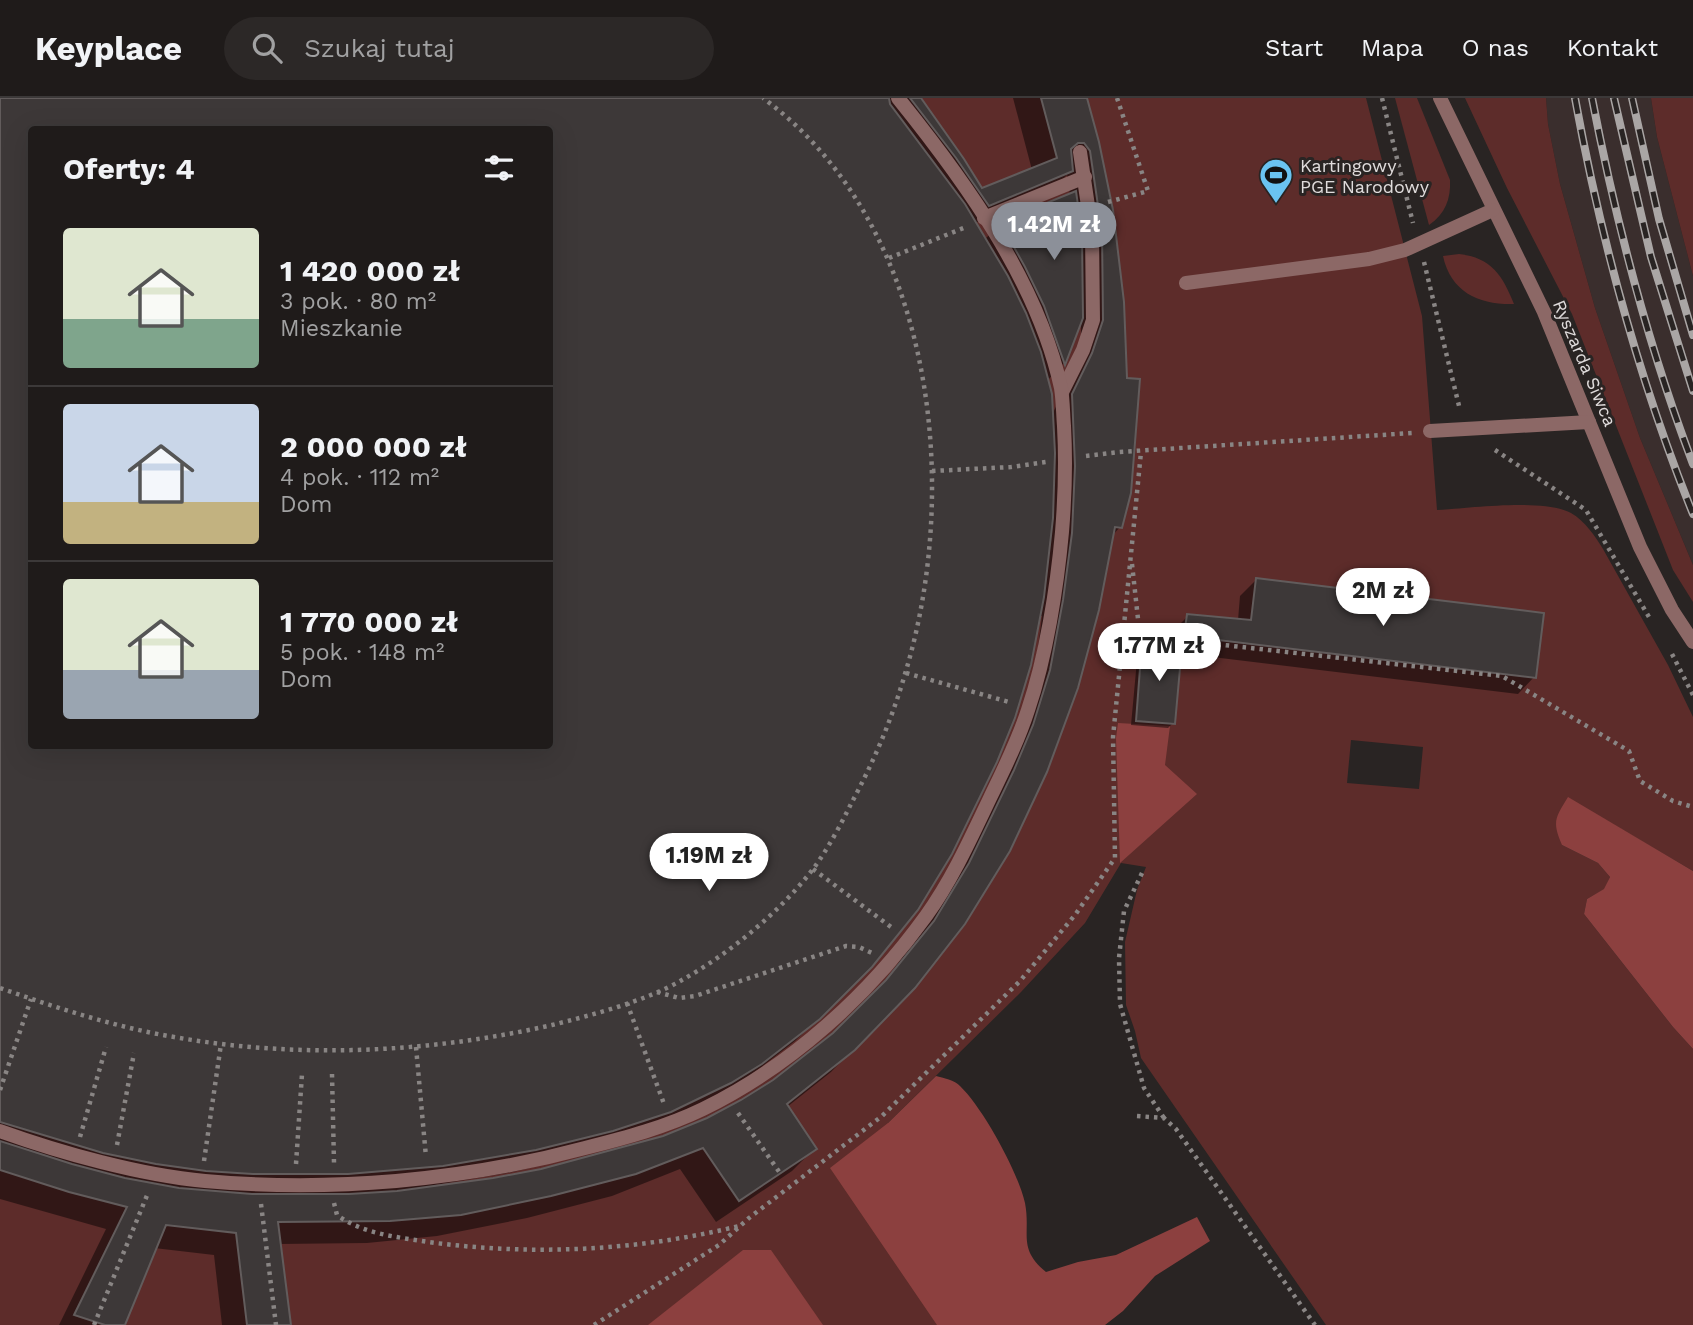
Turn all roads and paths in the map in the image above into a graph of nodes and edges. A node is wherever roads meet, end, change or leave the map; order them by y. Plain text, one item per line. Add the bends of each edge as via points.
1 (763, 98) edge
2 (898, 98) edge
3 (1117, 98) edge
4 (1440, 98) edge
5 (1080, 152) dead end
6 (1085, 177) junction
7 (1109, 202) dead end
8 (1493, 210) junction
9 (984, 219) junction
10 (961, 228) dead end
11 (889, 258) junction
12 (1186, 283) dead end
13 (1062, 392) junction
14 (1589, 422) junction
15 (1430, 431) joint
16 (1119, 452) dead end
17 (1141, 452) junction
18 (1010, 467) dead end
19 (932, 471) junction
20 (1131, 553) junction
21 (1693, 642) edge
22 (906, 673) junction
23 (982, 695) dead end
24 (1693, 807) edge
25 (813, 869) junction
26 (1142, 873) dead end
27 (875, 915) dead end
28 (885, 965) junction
29 (0, 988) edge
30 (656, 991) junction
31 (31, 999) junction
32 (627, 1003) junction
33 (221, 1044) junction
34 (106, 1047) dead end
35 (416, 1047) junction
36 (134, 1053) dead end
37 (302, 1074) dead end
38 (332, 1074) dead end
39 (654, 1078) dead end
40 (0, 1090) edge
41 (1138, 1115) dead end
42 (1164, 1118) junction
43 (748, 1128) dead end
44 (0, 1131) edge
45 (333, 1131) dead end
46 (75, 1154) junction
47 (113, 1164) junction
48 (780, 1173) dead end
49 (428, 1177) junction
50 (200, 1180) junction
51 (295, 1184) junction
52 (137, 1217) dead end
53 (345, 1221) dead end
54 (740, 1226) junction
55 (264, 1229) dead end
56 (94, 1325) edge
57 (276, 1325) edge
58 (594, 1325) edge
59 (1315, 1325) edge

1 - 11 path via 828,157 862,205
2 - 9 street
3 - 7 path via 1148,191
4 - 8 street, Ryszarda Siwca
5 - 6 street
6 - 9 street
6 - 13 street via 1092,233 1093,320
8 - 12 street via 1405,250 1369,259
8 - 14 street, Ryszarda Siwca via 1544,312
9 - 13 street via 1043,327
10 - 11 path
11 - 19 path via 920,366
13 - 28 street via 1066,473 1059,562 1030,707 965,852 926,915
14 - 15 street
14 - 21 street, Ryszarda Siwca via 1640,547
15 - 17 path
16 - 17 path
17 - 20 path
18 - 19 path
19 - 22 path via 926,572
20 - 24 path via 1139,628 1180,631 1179,640 1502,676 1629,751 1640,781
20 - 54 path via 1113,737 1115,858 1020,981 882,1116
22 - 23 path
22 - 25 path via 869,770
25 - 27 path
25 - 30 path via 730,949 680,982
26 - 42 path via 1124,911 1120,1004 1144,1088
28 - 30 path via 871,952 846,946 695,996 679,998
28 - 49 street via 866,989 804,1044 703,1110 636,1135 538,1161
29 - 31 path
30 - 32 path
31 - 33 path via 125,1027
31 - 40 path
32 - 35 path via 515,1033
32 - 39 path
33 - 35 path via 319,1050
33 - 50 path
34 - 46 path
35 - 49 path
36 - 47 path
37 - 51 path
38 - 45 path
41 - 42 path
42 - 59 path
43 - 48 path
44 - 46 street
46 - 47 street
47 - 50 street
49 - 51 street
50 - 51 street
52 - 56 path
53 - 54 path via 387,1236 465,1247 535,1250 668,1241
54 - 58 path via 719,1245
55 - 57 path

